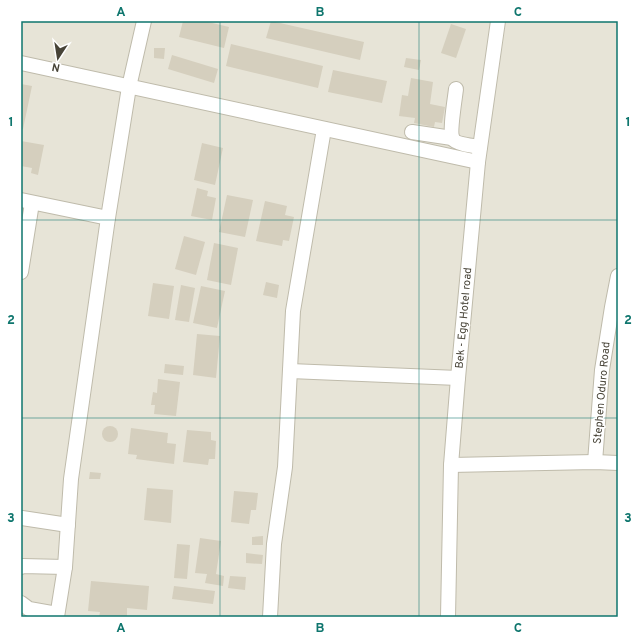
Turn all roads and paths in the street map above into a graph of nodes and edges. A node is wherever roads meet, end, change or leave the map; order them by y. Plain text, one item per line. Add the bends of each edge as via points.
1 (144, 21) edge
2 (498, 21) edge
3 (21, 63) edge
4 (129, 87) junction
5 (456, 89) dead end
6 (324, 129) junction
7 (412, 132) dead end
8 (452, 138) junction
9 (480, 147) junction
10 (478, 162) junction
11 (27, 202) edge
12 (108, 218) junction
13 (21, 272) edge
14 (618, 276) edge
15 (615, 308) edge
16 (290, 371) junction
17 (458, 378) junction
18 (595, 462) junction
19 (618, 463) edge
20 (451, 465) junction
21 (22, 518) edge
22 (68, 525) junction
23 (21, 567) edge
24 (66, 567) junction
25 (21, 603) edge
26 (57, 616) edge
27 (270, 617) edge
28 (448, 617) edge

1 - 4 street
2 - 9 street, Bek - Egg Hotel road
3 - 4 street
4 - 6 street
4 - 12 street
5 - 8 street
6 - 10 street
6 - 16 street via 295,294
7 - 8 street
8 - 9 street via 454,141
9 - 10 street, Bek - Egg Hotel road
10 - 17 street, Bek - Egg Hotel road
11 - 12 street
11 - 13 street
12 - 22 street via 71,479
14 - 15 street, Stephen Oduro Road
15 - 18 street, Stephen Oduro Road via 602,370
16 - 17 street
16 - 27 street via 285,466 274,544
17 - 20 street, Bek - Egg Hotel road
18 - 19 street
18 - 20 street
20 - 28 street, Bek - Egg Hotel road
21 - 22 street
22 - 24 street
23 - 24 street
24 - 26 street
25 - 26 street via 28,609

